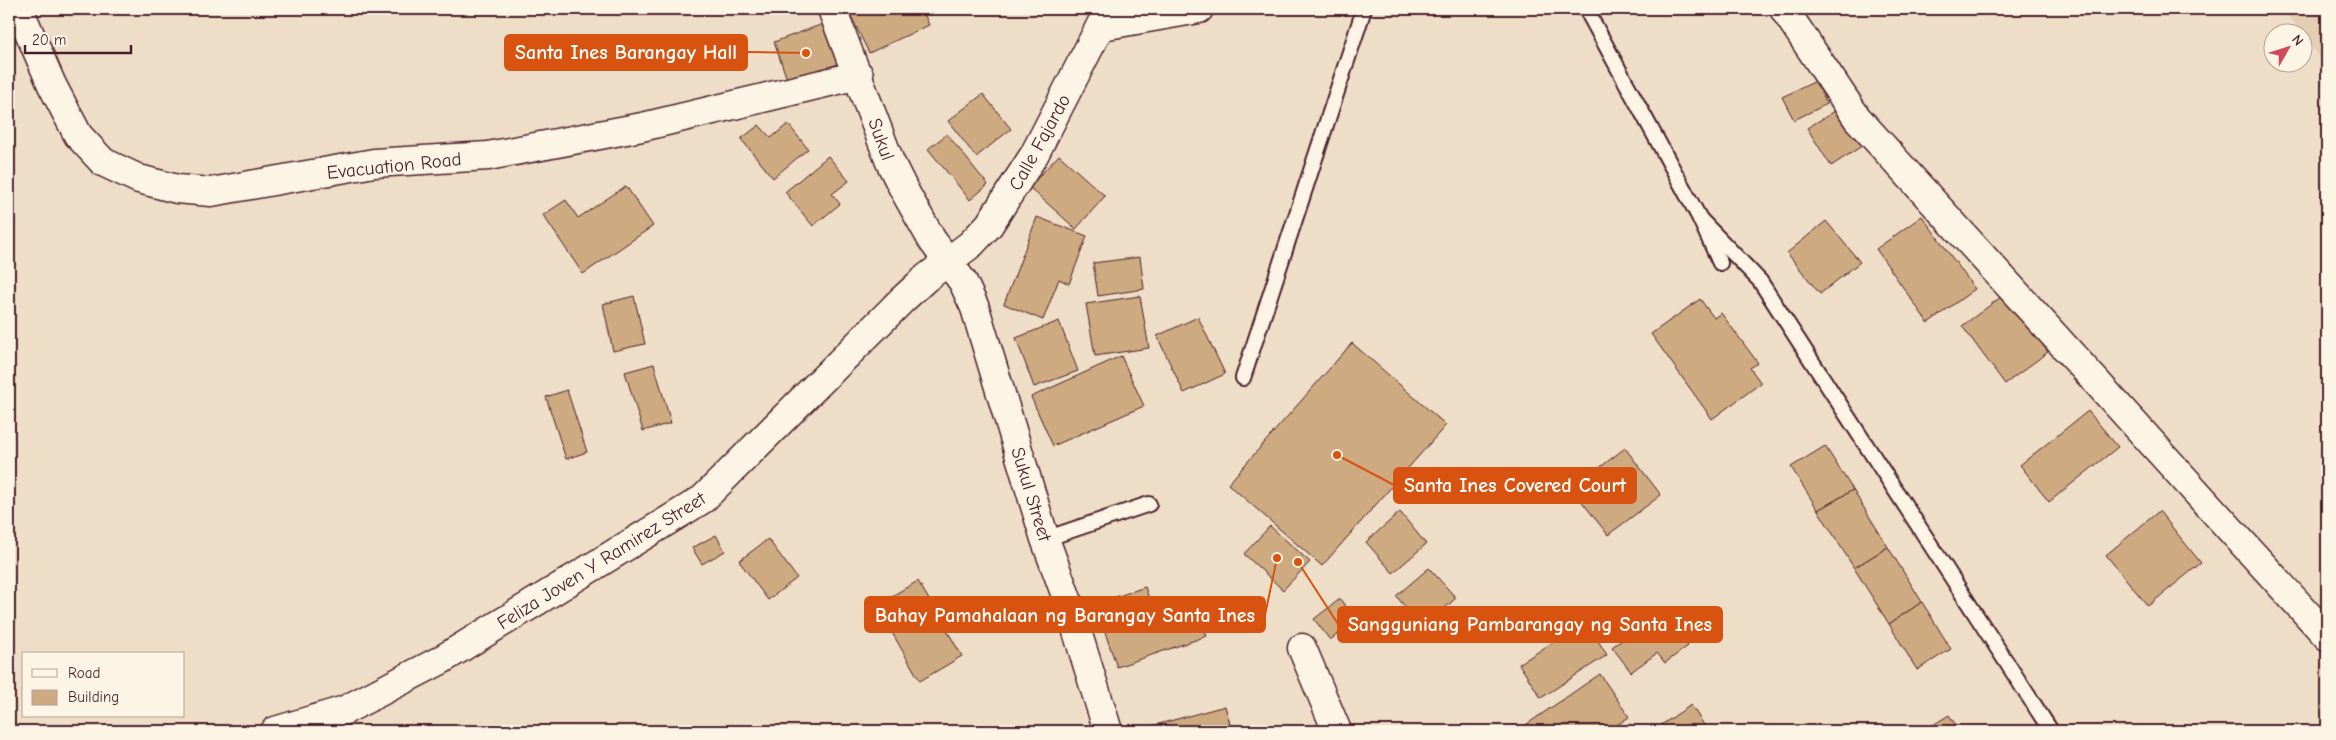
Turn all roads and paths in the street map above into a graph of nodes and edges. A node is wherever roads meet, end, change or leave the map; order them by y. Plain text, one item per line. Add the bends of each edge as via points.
1 (19, 9) edge
2 (832, 9) edge
3 (1200, 9) edge
4 (1364, 9) edge
5 (1586, 9) edge
6 (1784, 9) edge
7 (1105, 17) edge
8 (859, 75) junction
9 (1700, 219) junction
10 (949, 261) junction
11 (1720, 262) dead end
12 (1244, 378) dead end
13 (1149, 504) dead end
14 (1045, 539) junction
15 (2327, 636) edge
16 (1302, 648) dead end
17 (275, 731) edge
18 (1108, 731) edge
19 (1337, 731) edge
20 (2051, 731) edge

1 - 8 street, Evacuation Road via 52,85 78,134 103,162 139,179 177,189 211,192 374,164 488,156 642,127
2 - 8 street, Sukul
3 - 7 street
4 - 12 lane
5 - 9 lane
6 - 15 street via 1857,118
7 - 10 street, Calle Fajardo via 1011,193 989,225
8 - 10 street, Sukul via 890,162 932,240
9 - 11 lane
9 - 20 lane via 1760,281
10 - 14 street, Sukul Street via 963,282 984,332
10 - 17 street, Feliza Joven Y Ramirez Street via 902,300 703,499 441,660 345,710
13 - 14 lane
14 - 18 street, Sukul Street
16 - 19 street

